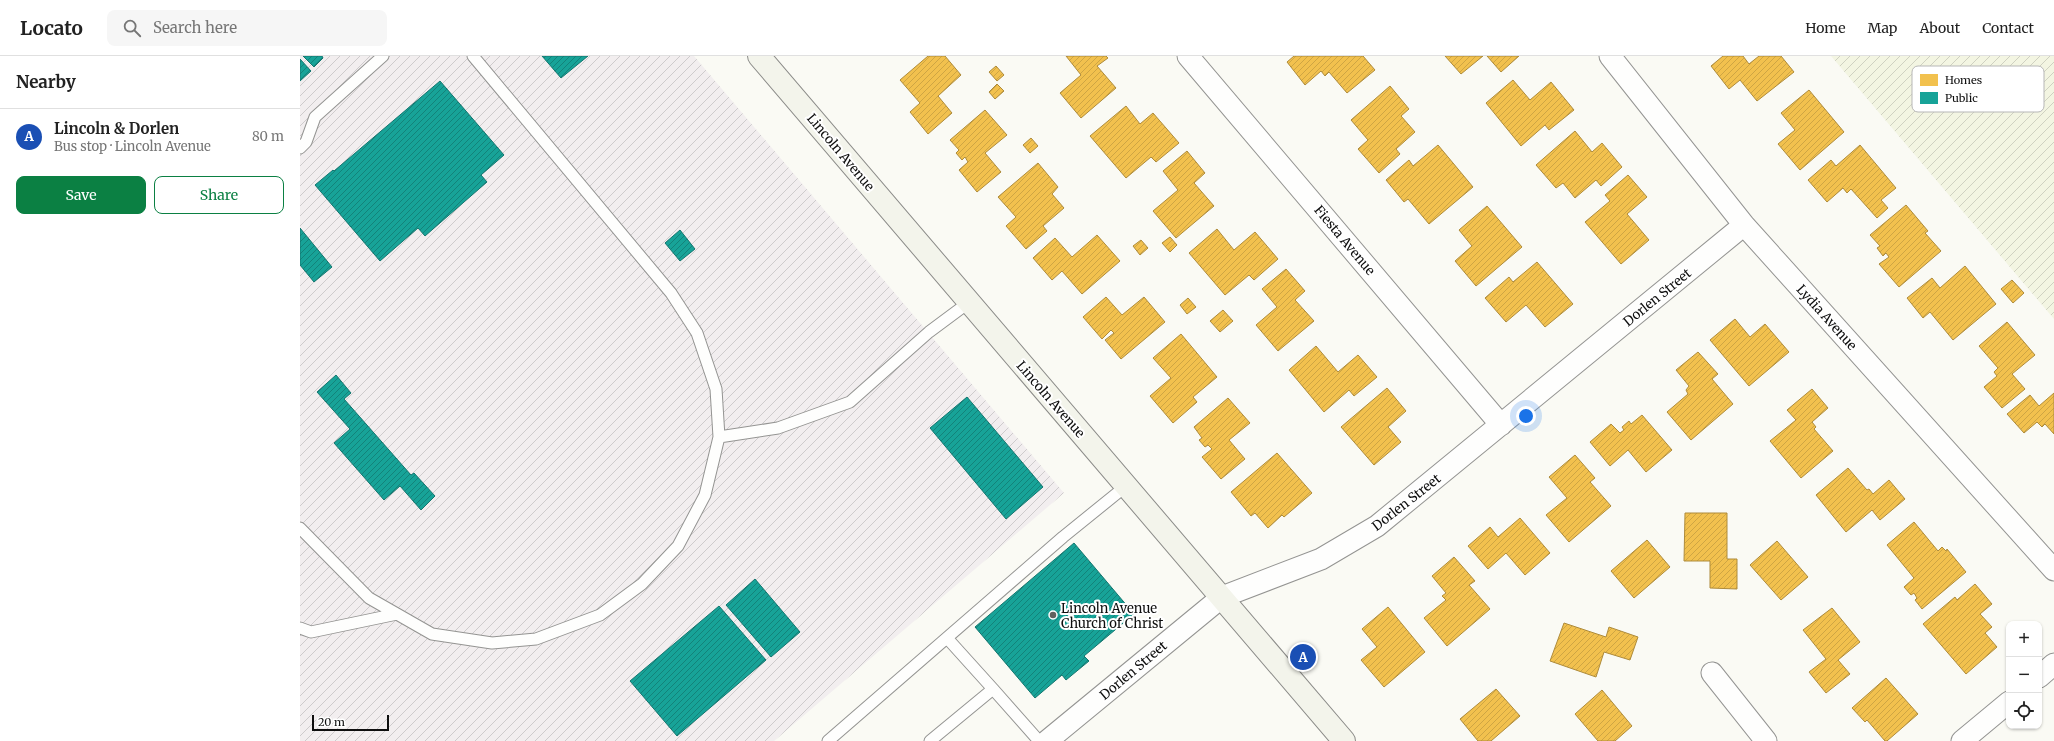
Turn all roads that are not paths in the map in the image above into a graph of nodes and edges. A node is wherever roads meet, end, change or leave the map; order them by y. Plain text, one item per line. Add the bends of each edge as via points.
1 (383, 56) edge
2 (473, 56) edge
3 (759, 56) edge
4 (1188, 56) edge
5 (1610, 56) edge
6 (300, 148) edge
7 (1744, 226) junction
8 (968, 303) junction
9 (1501, 425) junction
10 (719, 437) junction
11 (1126, 486) junction
12 (300, 528) edge
13 (2054, 570) edge
14 (1222, 597) junction
15 (397, 614) junction
16 (300, 628) edge
17 (947, 638) junction
18 (2054, 664) edge
19 (1712, 673) dead end
20 (2042, 674) edge
21 (993, 689) junction
22 (2006, 704) edge
23 (828, 741) edge
24 (930, 741) edge
25 (1039, 741) edge
26 (1047, 741) edge
27 (1344, 741) edge
28 (1766, 741) edge
29 (1962, 741) edge

1 - 6 lane via 315,117 306,142
2 - 10 lane via 671,293 697,333 716,389
3 - 8 street, Lincoln Avenue
4 - 9 street, Fiesta Avenue
5 - 7 street, Lydia Avenue
7 - 9 street, Dorlen Street
7 - 13 street, Lydia Avenue
8 - 10 lane via 929,332 850,402 778,428
8 - 11 street, Lincoln Avenue
9 - 14 street, Dorlen Street via 1377,526 1321,560
10 - 15 lane via 705,495 678,546 642,584 600,615 536,639 492,643 432,634
11 - 14 street, Lincoln Avenue
11 - 17 lane
12 - 15 lane via 369,598
14 - 26 street, Dorlen Street
14 - 27 street, Lincoln Avenue
15 - 16 lane via 311,632
17 - 21 lane
17 - 23 lane
18 - 20 street
19 - 28 street
21 - 24 lane
21 - 25 lane
22 - 29 street

